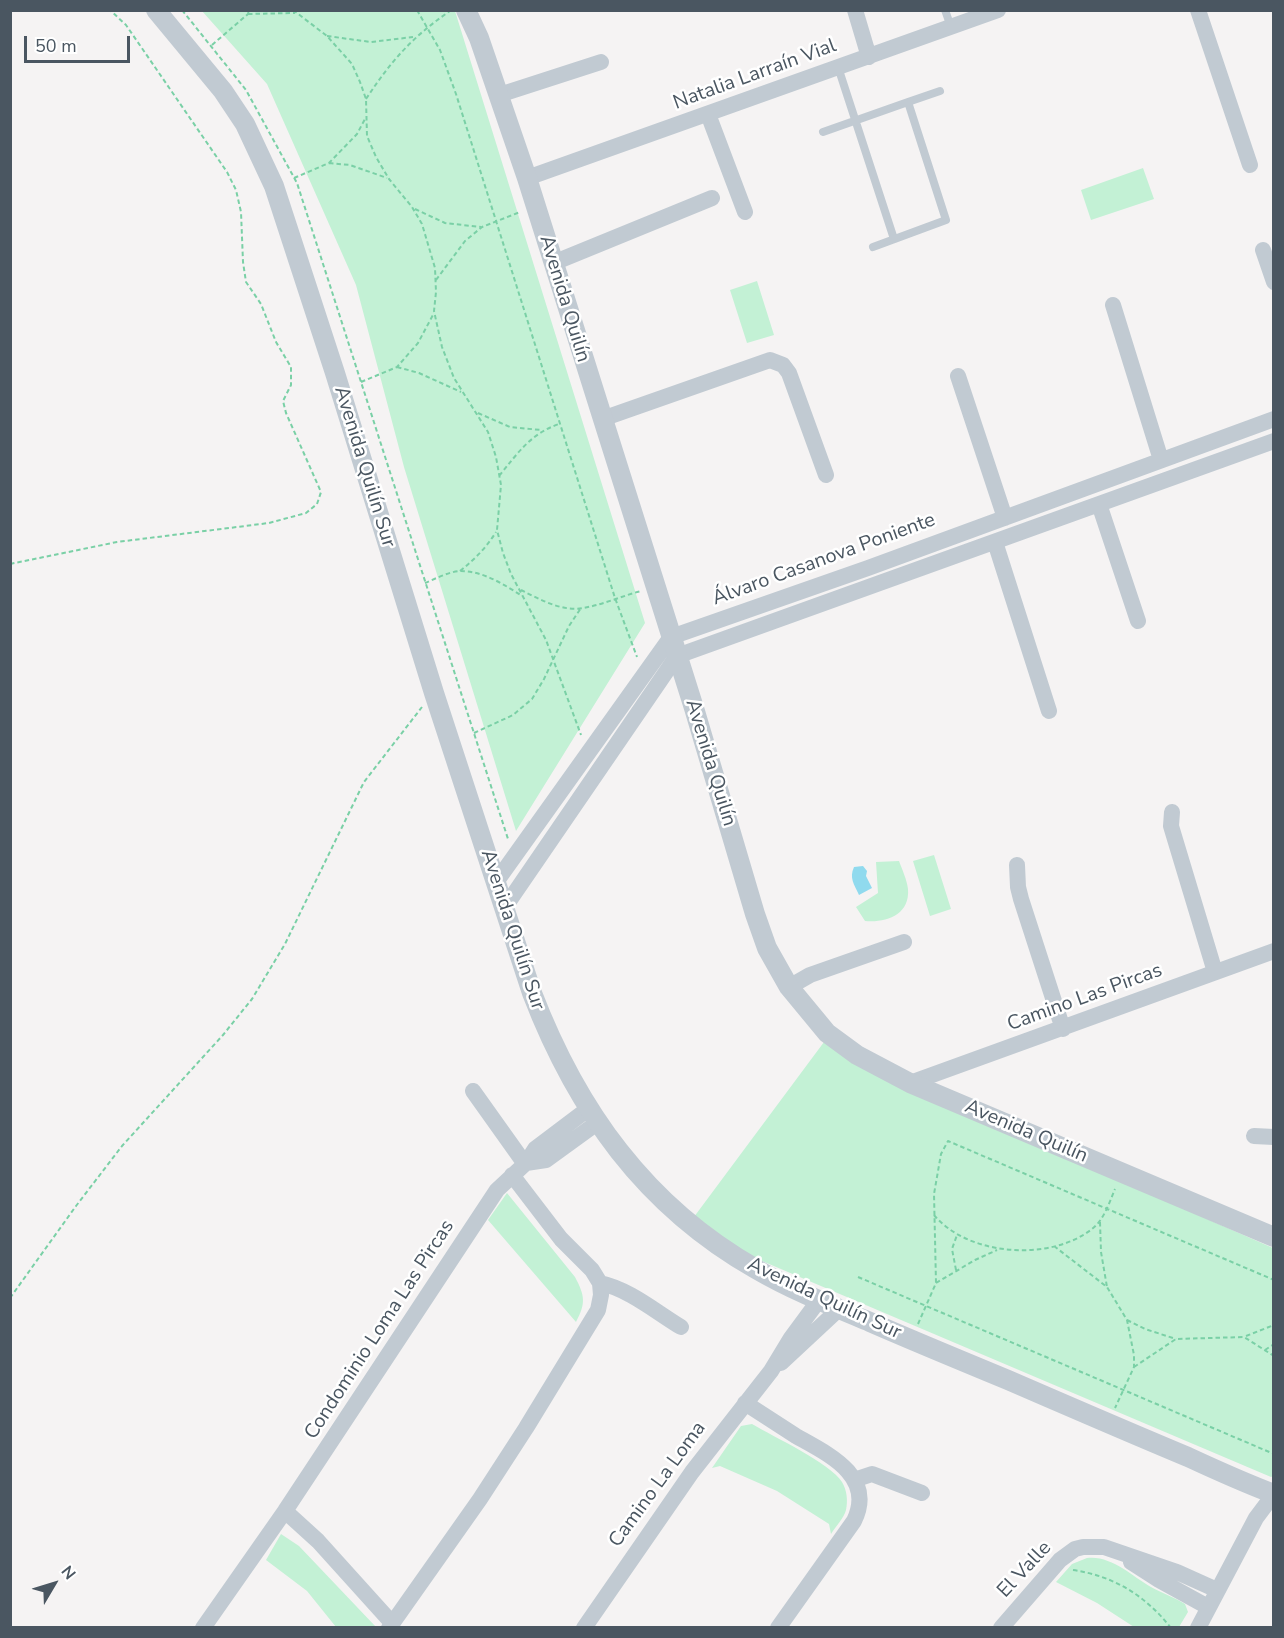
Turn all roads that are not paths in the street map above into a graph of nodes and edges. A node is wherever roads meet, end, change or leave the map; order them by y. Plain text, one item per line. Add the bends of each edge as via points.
1 (156, 10) edge
2 (466, 10) edge
3 (855, 10) edge
4 (945, 10) edge
5 (998, 10) edge
6 (1198, 10) edge
7 (951, 27) junction
8 (869, 57) junction
9 (601, 62) dead end
10 (838, 68) junction
11 (940, 91) dead end
12 (499, 95) junction
13 (908, 102) junction
14 (708, 114) junction
15 (856, 121) junction
16 (822, 132) dead end
17 (1250, 165) dead end
18 (526, 178) junction
19 (712, 198) dead end
20 (745, 212) dead end
21 (894, 239) junction
22 (873, 247) dead end
23 (1263, 250) dead end
24 (553, 263) junction
25 (1274, 282) edge
26 (1113, 305) dead end
27 (958, 376) dead end
28 (602, 418) junction
29 (1274, 419) edge
30 (1274, 441) edge
31 (1161, 460) junction
32 (826, 475) dead end
33 (1114, 477) junction
34 (1121, 496) junction
35 (1100, 504) junction
36 (1005, 518) junction
37 (995, 542) junction
38 (1138, 621) dead end
39 (669, 650) junction
40 (1049, 711) dead end
41 (1172, 812) dead end
42 (1017, 865) dead end
43 (496, 882) junction
44 (505, 907) junction
45 (904, 942) dead end
46 (1274, 951) edge
47 (1215, 972) junction
48 (789, 987) junction
49 (1063, 1029) junction
50 (910, 1083) junction
51 (473, 1091) dead end
52 (592, 1116) junction
53 (1254, 1136) dead end
54 (1274, 1137) edge
55 (521, 1168) junction
56 (1274, 1237) edge
57 (600, 1283) junction
58 (819, 1300) junction
59 (839, 1309) junction
60 (681, 1328) dead end
61 (771, 1371) junction
62 (745, 1403) junction
63 (854, 1480) junction
64 (922, 1493) dead end
65 (1273, 1494) edge
66 (285, 1511) junction
67 (1118, 1553) junction
68 (1217, 1590) junction
69 (1208, 1607) junction
70 (390, 1625) edge
71 (203, 1628) edge
72 (584, 1628) edge
73 (778, 1628) edge
74 (1001, 1628) edge
75 (1198, 1628) edge

1 - 43 street, Avenida Quilín Sur via 224,91 245,124 273,186
2 - 12 street, Avenida Quilín
3 - 8 street
4 - 7 lane
5 - 7 street, Natalia Larraín Vial
6 - 17 street
7 - 8 street, Natalia Larraín Vial
8 - 10 street, Natalia Larraín Vial
9 - 12 street
10 - 14 street, Natalia Larraín Vial
10 - 15 lane
11 - 13 lane
12 - 18 street, Avenida Quilín
13 - 15 lane
13 - 21 lane via 946,220
14 - 18 street, Natalia Larraín Vial
14 - 20 street
15 - 16 lane
15 - 21 lane
18 - 24 street, Avenida Quilín
19 - 24 street
21 - 22 lane
23 - 25 street
24 - 28 street, Avenida Quilín
26 - 31 street
27 - 36 street
28 - 32 street via 770,360 783,365 789,373
28 - 39 street, Avenida Quilín via 655,586
29 - 31 street, Álvaro Casanova Poniente
30 - 34 street, Álvaro Casanova Poniente
31 - 33 street, Álvaro Casanova Poniente
33 - 34 street
33 - 36 street, Álvaro Casanova Poniente
34 - 35 street, Álvaro Casanova Poniente
35 - 37 street, Álvaro Casanova Poniente
35 - 38 street
36 - 39 street, Álvaro Casanova Poniente
37 - 39 street, Álvaro Casanova Poniente
37 - 40 street
39 - 43 street
39 - 44 street
39 - 48 street, Avenida Quilín via 762,934
41 - 47 street via 1171,826
42 - 49 street via 1018,887
43 - 44 street, Avenida Quilín Sur
44 - 52 street, Avenida Quilín Sur via 548,1033
45 - 48 street via 810,975
46 - 47 street, Camino Las Pircas
47 - 49 street, Camino Las Pircas
48 - 50 street, Avenida Quilín via 840,1044
49 - 50 street, Camino Las Pircas
50 - 56 street, Avenida Quilín
51 - 55 street
52 - 55 street, Condominio Loma Las Pircas via 535,1149
52 - 58 street, Avenida Quilín Sur via 635,1171 687,1221 756,1269
53 - 54 street
55 - 57 street via 543,1216
55 - 66 street, Condominio Loma Las Pircas via 497,1190
57 - 60 street via 624,1292
57 - 70 street via 598,1310 591,1324 480,1499
58 - 59 street, Avenida Quilín Sur
58 - 61 street, Camino La Loma
59 - 61 street, Camino La Loma
59 - 65 street, Avenida Quilín Sur
61 - 62 street, Camino La Loma
62 - 63 street via 839,1462
62 - 72 street, Camino La Loma
63 - 64 street via 867,1474 877,1475
63 - 73 street via 860,1502 854,1521
65 - 68 street
66 - 70 street via 318,1541
66 - 71 street, Condominio Loma Las Pircas
67 - 68 street, El Valle
67 - 69 street, El Valle
67 - 74 street, El Valle via 1097,1546 1068,1554
68 - 69 street
69 - 75 street

